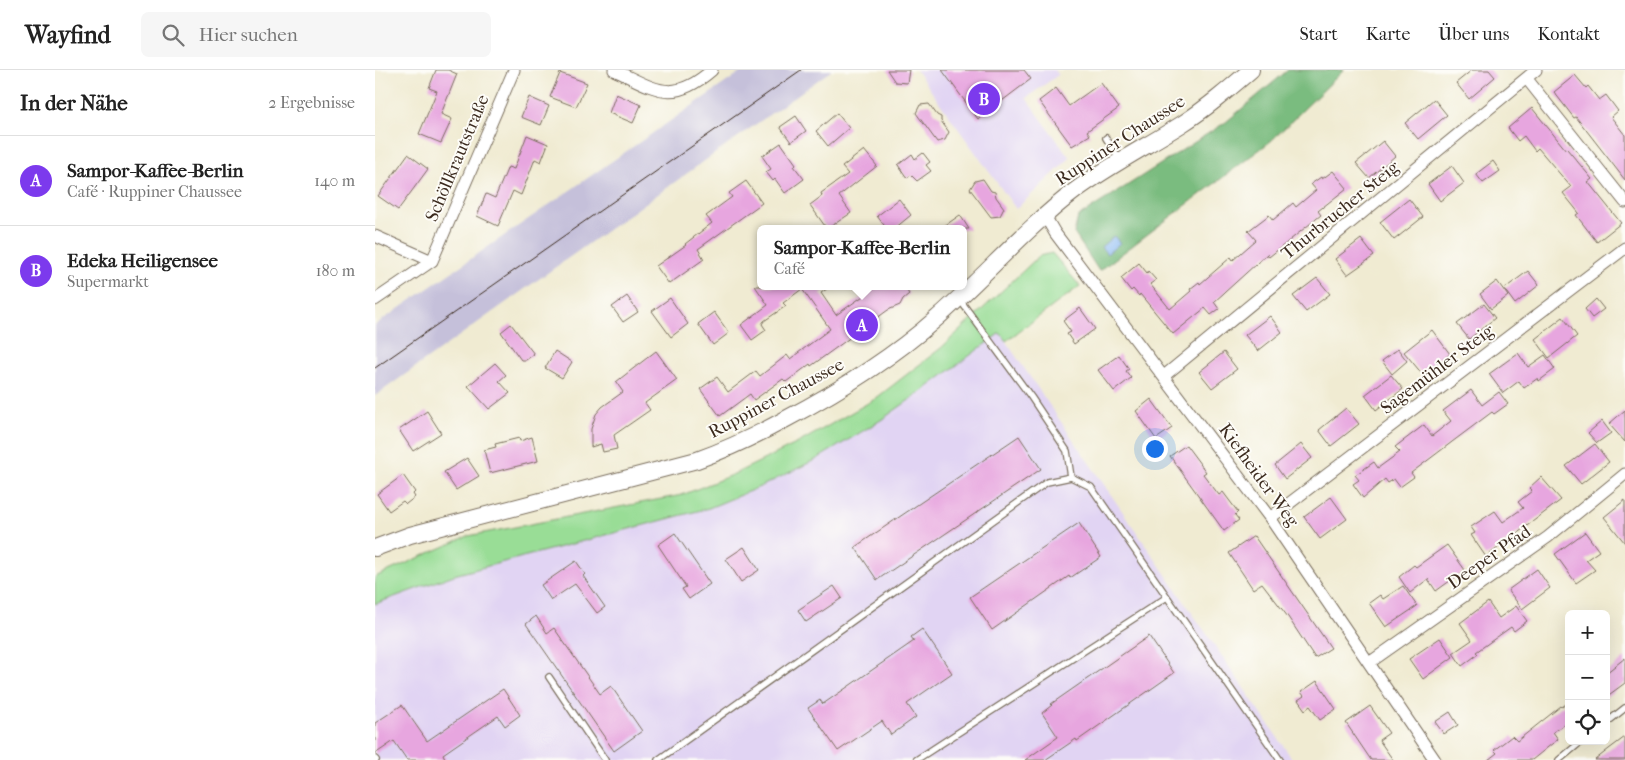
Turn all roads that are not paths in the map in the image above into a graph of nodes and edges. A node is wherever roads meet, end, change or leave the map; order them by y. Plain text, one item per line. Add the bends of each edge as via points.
1 (514, 70) edge
2 (614, 70) edge
3 (712, 70) edge
4 (1251, 70) edge
5 (1536, 70) edge
6 (1527, 80) junction
7 (1105, 138) dead end
8 (1120, 160) junction
9 (1625, 202) edge
10 (1045, 216) junction
11 (375, 236) edge
12 (1625, 248) edge
13 (432, 261) junction
14 (959, 298) junction
15 (375, 300) edge
16 (1164, 376) junction
17 (1625, 474) edge
18 (1071, 477) junction
19 (1270, 518) junction
20 (375, 548) edge
21 (1167, 597) junction
22 (1369, 663) junction
23 (549, 677) dead end
24 (1625, 708) edge
25 (1610, 720) edge
26 (1578, 745) edge
27 (605, 760) edge
28 (658, 760) edge
29 (916, 760) edge
30 (1280, 760) edge
31 (1435, 760) edge
32 (1559, 760) edge

1 - 13 street, Schöllkrautstraße
2 - 3 street via 665,91 683,89
4 - 8 main road, Ruppiner Chaussee via 1183,123
5 - 6 street, Thurbrucher Steig
6 - 9 street
6 - 16 street, Thurbrucher Steig
7 - 8 lane
8 - 10 main road, Ruppiner Chaussee
10 - 14 main road, Ruppiner Chaussee
10 - 16 street, Kiefheider Weg
11 - 13 street
12 - 19 street, Sagemühler Steig
13 - 15 street
14 - 18 lane via 1067,451
14 - 20 main road, Ruppiner Chaussee via 909,341 849,383 729,448 659,471 410,535
16 - 19 street, Kiefheider Weg
17 - 22 street, Deeper Pfad via 1548,537
18 - 21 lane via 1091,487
18 - 28 lane via 1047,482
19 - 22 street, Kiefheider Weg
21 - 29 lane
21 - 30 lane
22 - 31 street, Kiefheider Weg
23 - 27 lane
24 - 25 lane
26 - 32 lane

